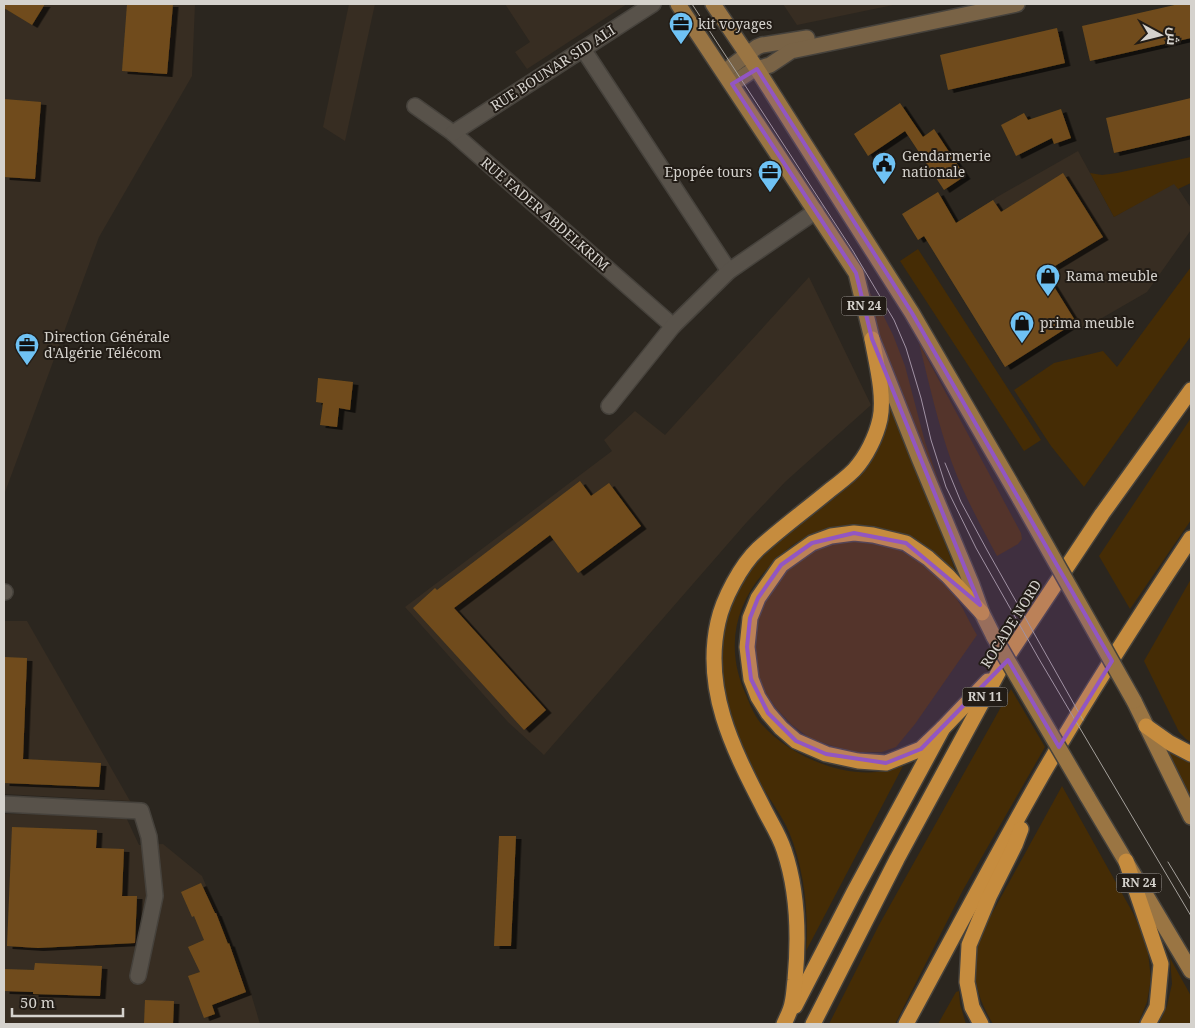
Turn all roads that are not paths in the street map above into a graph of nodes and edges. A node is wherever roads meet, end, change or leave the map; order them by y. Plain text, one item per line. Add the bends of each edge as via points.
1 (653, 4) edge
2 (678, 4) edge
3 (713, 4) edge
4 (977, 4) edge
5 (1017, 4) edge
6 (582, 49) junction
7 (748, 54) junction
8 (757, 69) junction
9 (728, 78) junction
10 (415, 106) dead end
11 (453, 133) junction
12 (816, 211) junction
13 (729, 271) junction
14 (673, 326) junction
15 (872, 339) junction
16 (1191, 390) edge
17 (609, 406) dead end
18 (1191, 538) edge
19 (1191, 548) edge
20 (982, 613) junction
21 (1141, 613) junction
22 (1002, 665) junction
23 (1146, 726) junction
24 (943, 728) junction
25 (1191, 754) edge
26 (1043, 774) junction
27 (4, 804) edge
28 (1191, 817) edge
29 (1126, 861) junction
30 (1191, 971) edge
31 (138, 976) dead end
32 (785, 1024) edge
33 (814, 1024) edge
34 (906, 1024) edge
35 (981, 1024) edge
36 (1148, 1024) edge

1 - 6 street, RUE BOUNAR SID ALI
2 - 9 main road, RN 24
3 - 7 main road, RN 24
4 - 7 street via 762,45
5 - 8 street via 792,51
6 - 11 street, RUE BOUNAR SID ALI
6 - 13 street
7 - 8 main road, RN 24
7 - 9 street
8 - 9 street
8 - 23 main road, RN 24, bridge via 912,313
9 - 12 main road, RN 24
10 - 11 street, RUE FADER ABDELKRIM
11 - 14 street, RUE FADER ABDELKRIM
12 - 13 street
12 - 15 main road, RN 24 via 856,273
13 - 14 street
14 - 17 street
15 - 20 main road, RN 24
15 - 32 highway via 881,392 880,418 870,447 854,470 757,550 744,566 722,607 714,645 713,665 720,712 739,760 784,848 792,877 796,964 792,1003
16 - 22 highway, ROCADE NORD / RN 11 via 1102,514
18 - 21 highway
19 - 21 highway
20 - 24 highway via 948,576 906,543 854,533 812,543 782,565 758,598 750,618 746,647 751,679 768,713 796,740 826,754 886,763 921,750
20 - 29 main road, RN 24, bridge
21 - 26 highway
22 - 24 highway
22 - 33 highway, ROCADE NORD / RN 11 via 896,859
23 - 25 highway
23 - 28 main road, RN 24
24 - 32 highway
26 - 34 highway
26 - 35 highway via 1015,845 969,945 967,982 972,1007
27 - 31 street via 141,811 149,837 155,896
29 - 30 main road, RN 24
29 - 36 highway via 1161,964 1157,1007

